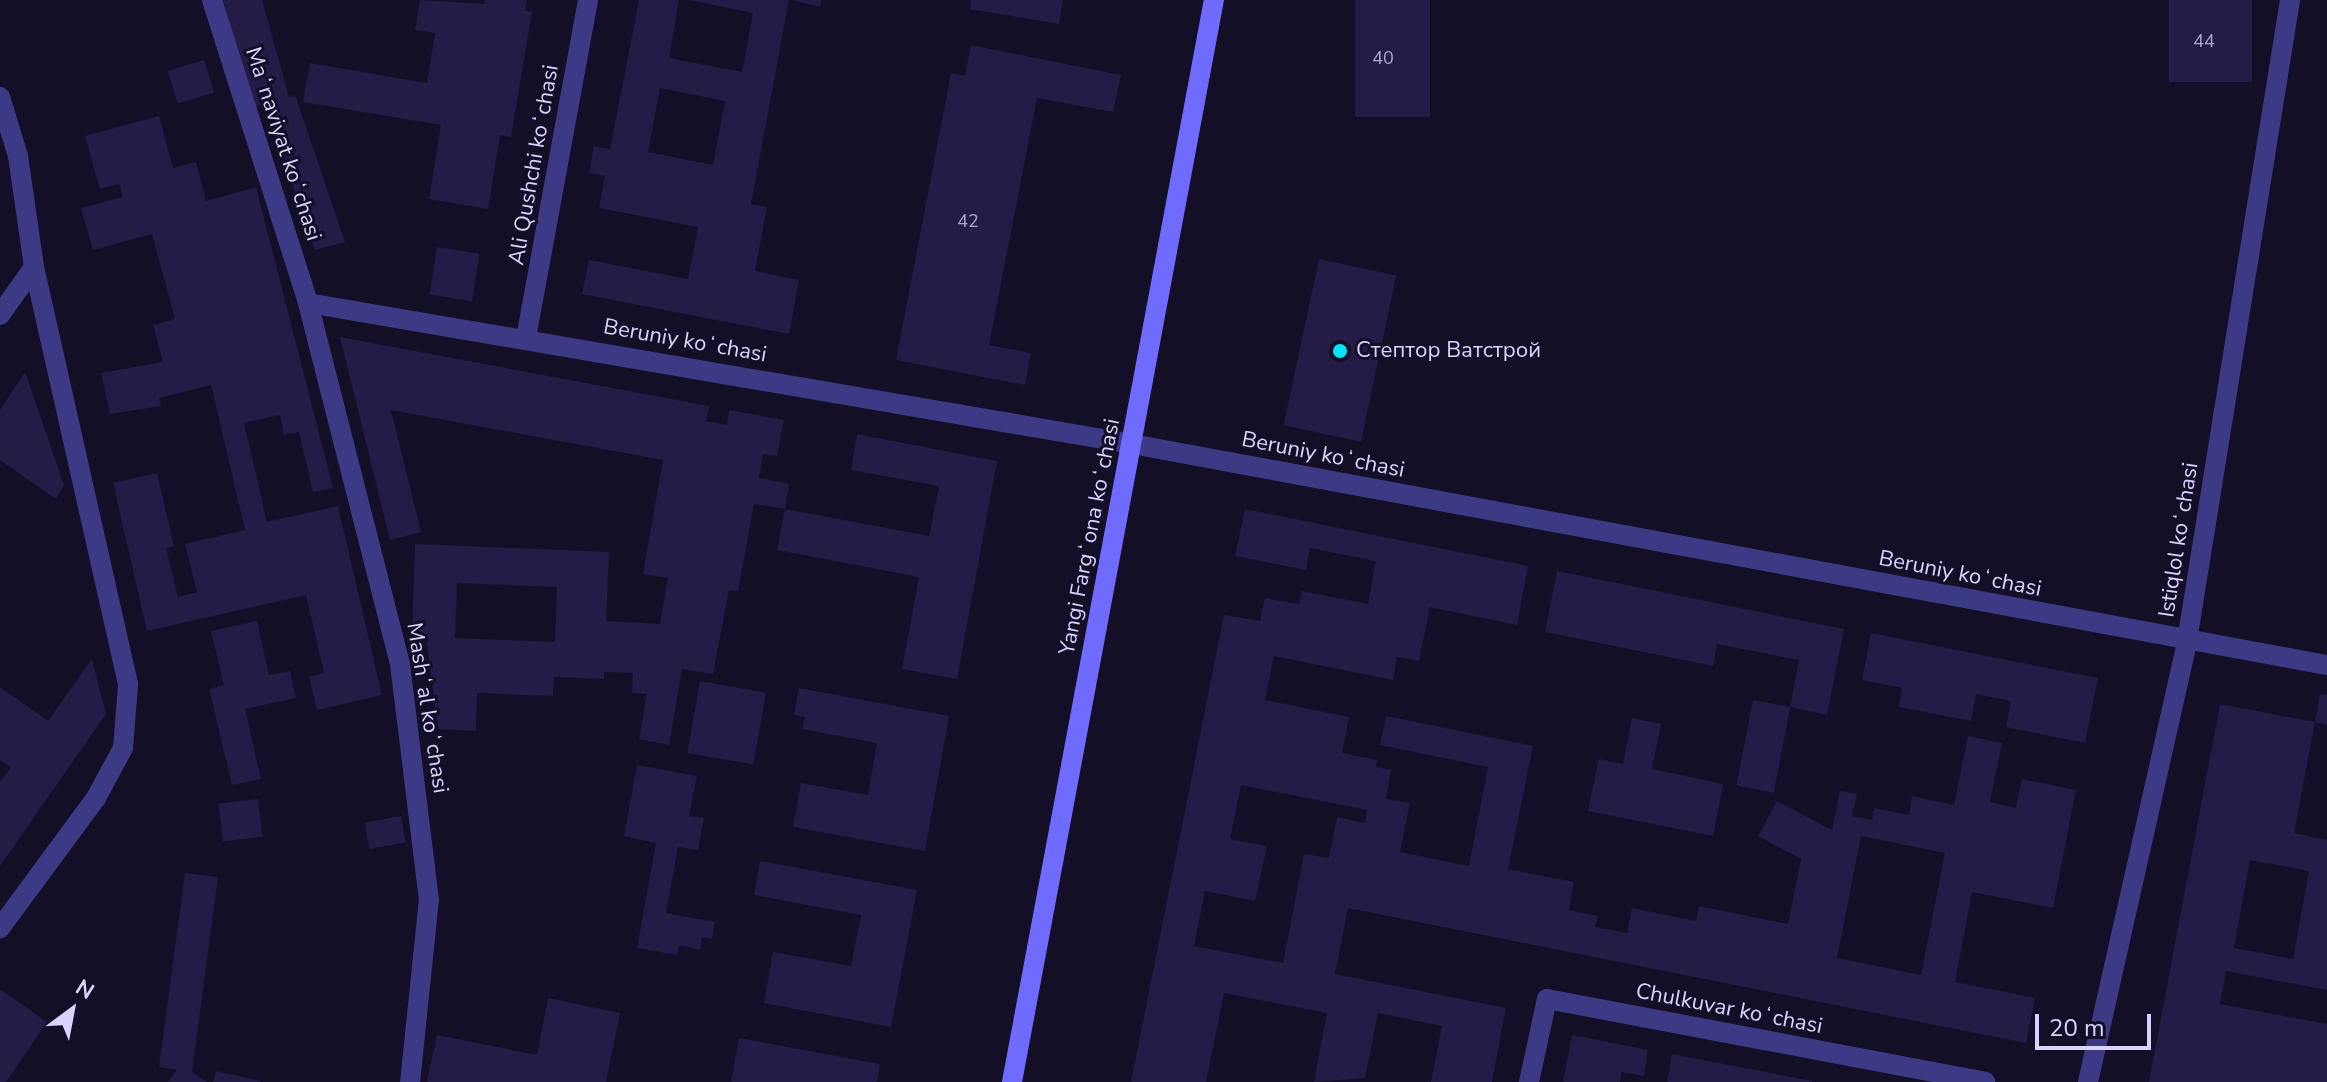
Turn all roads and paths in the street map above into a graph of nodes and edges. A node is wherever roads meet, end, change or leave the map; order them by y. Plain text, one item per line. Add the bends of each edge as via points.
1 (212, 0) edge
2 (588, 0) edge
3 (1214, 0) edge
4 (2290, 0) edge
5 (0, 97) edge
6 (34, 267) junction
7 (308, 303) junction
8 (0, 315) edge
9 (526, 338) junction
10 (1132, 444) junction
11 (2187, 641) junction
12 (2327, 665) edge
13 (0, 928) edge
14 (410, 1082) edge
15 (1012, 1082) edge
16 (1529, 1082) edge
17 (1985, 1082) edge
18 (2088, 1082) edge

1 - 7 street, Maʻnaviyat koʻchasi
2 - 9 street, Ali Qushchi koʻchasi
3 - 10 main road, Yangi Fargʻona koʻchasi
4 - 11 street, Istiqlol koʻchasi
5 - 6 street via 18,156
6 - 8 street
6 - 13 street via 128,685 123,748 96,798
7 - 9 street, Beruniy koʻchasi
7 - 14 street, Mashʻal koʻchasi via 400,664 429,899
9 - 10 street, Beruniy koʻchasi
10 - 11 street, Beruniy koʻchasi
10 - 15 main road, Yangi Fargʻona koʻchasi
11 - 12 street, Beruniy koʻchasi
11 - 18 street, Istiqlol koʻchasi
16 - 17 street, Chulkuvar koʻchasi via 1547,999

